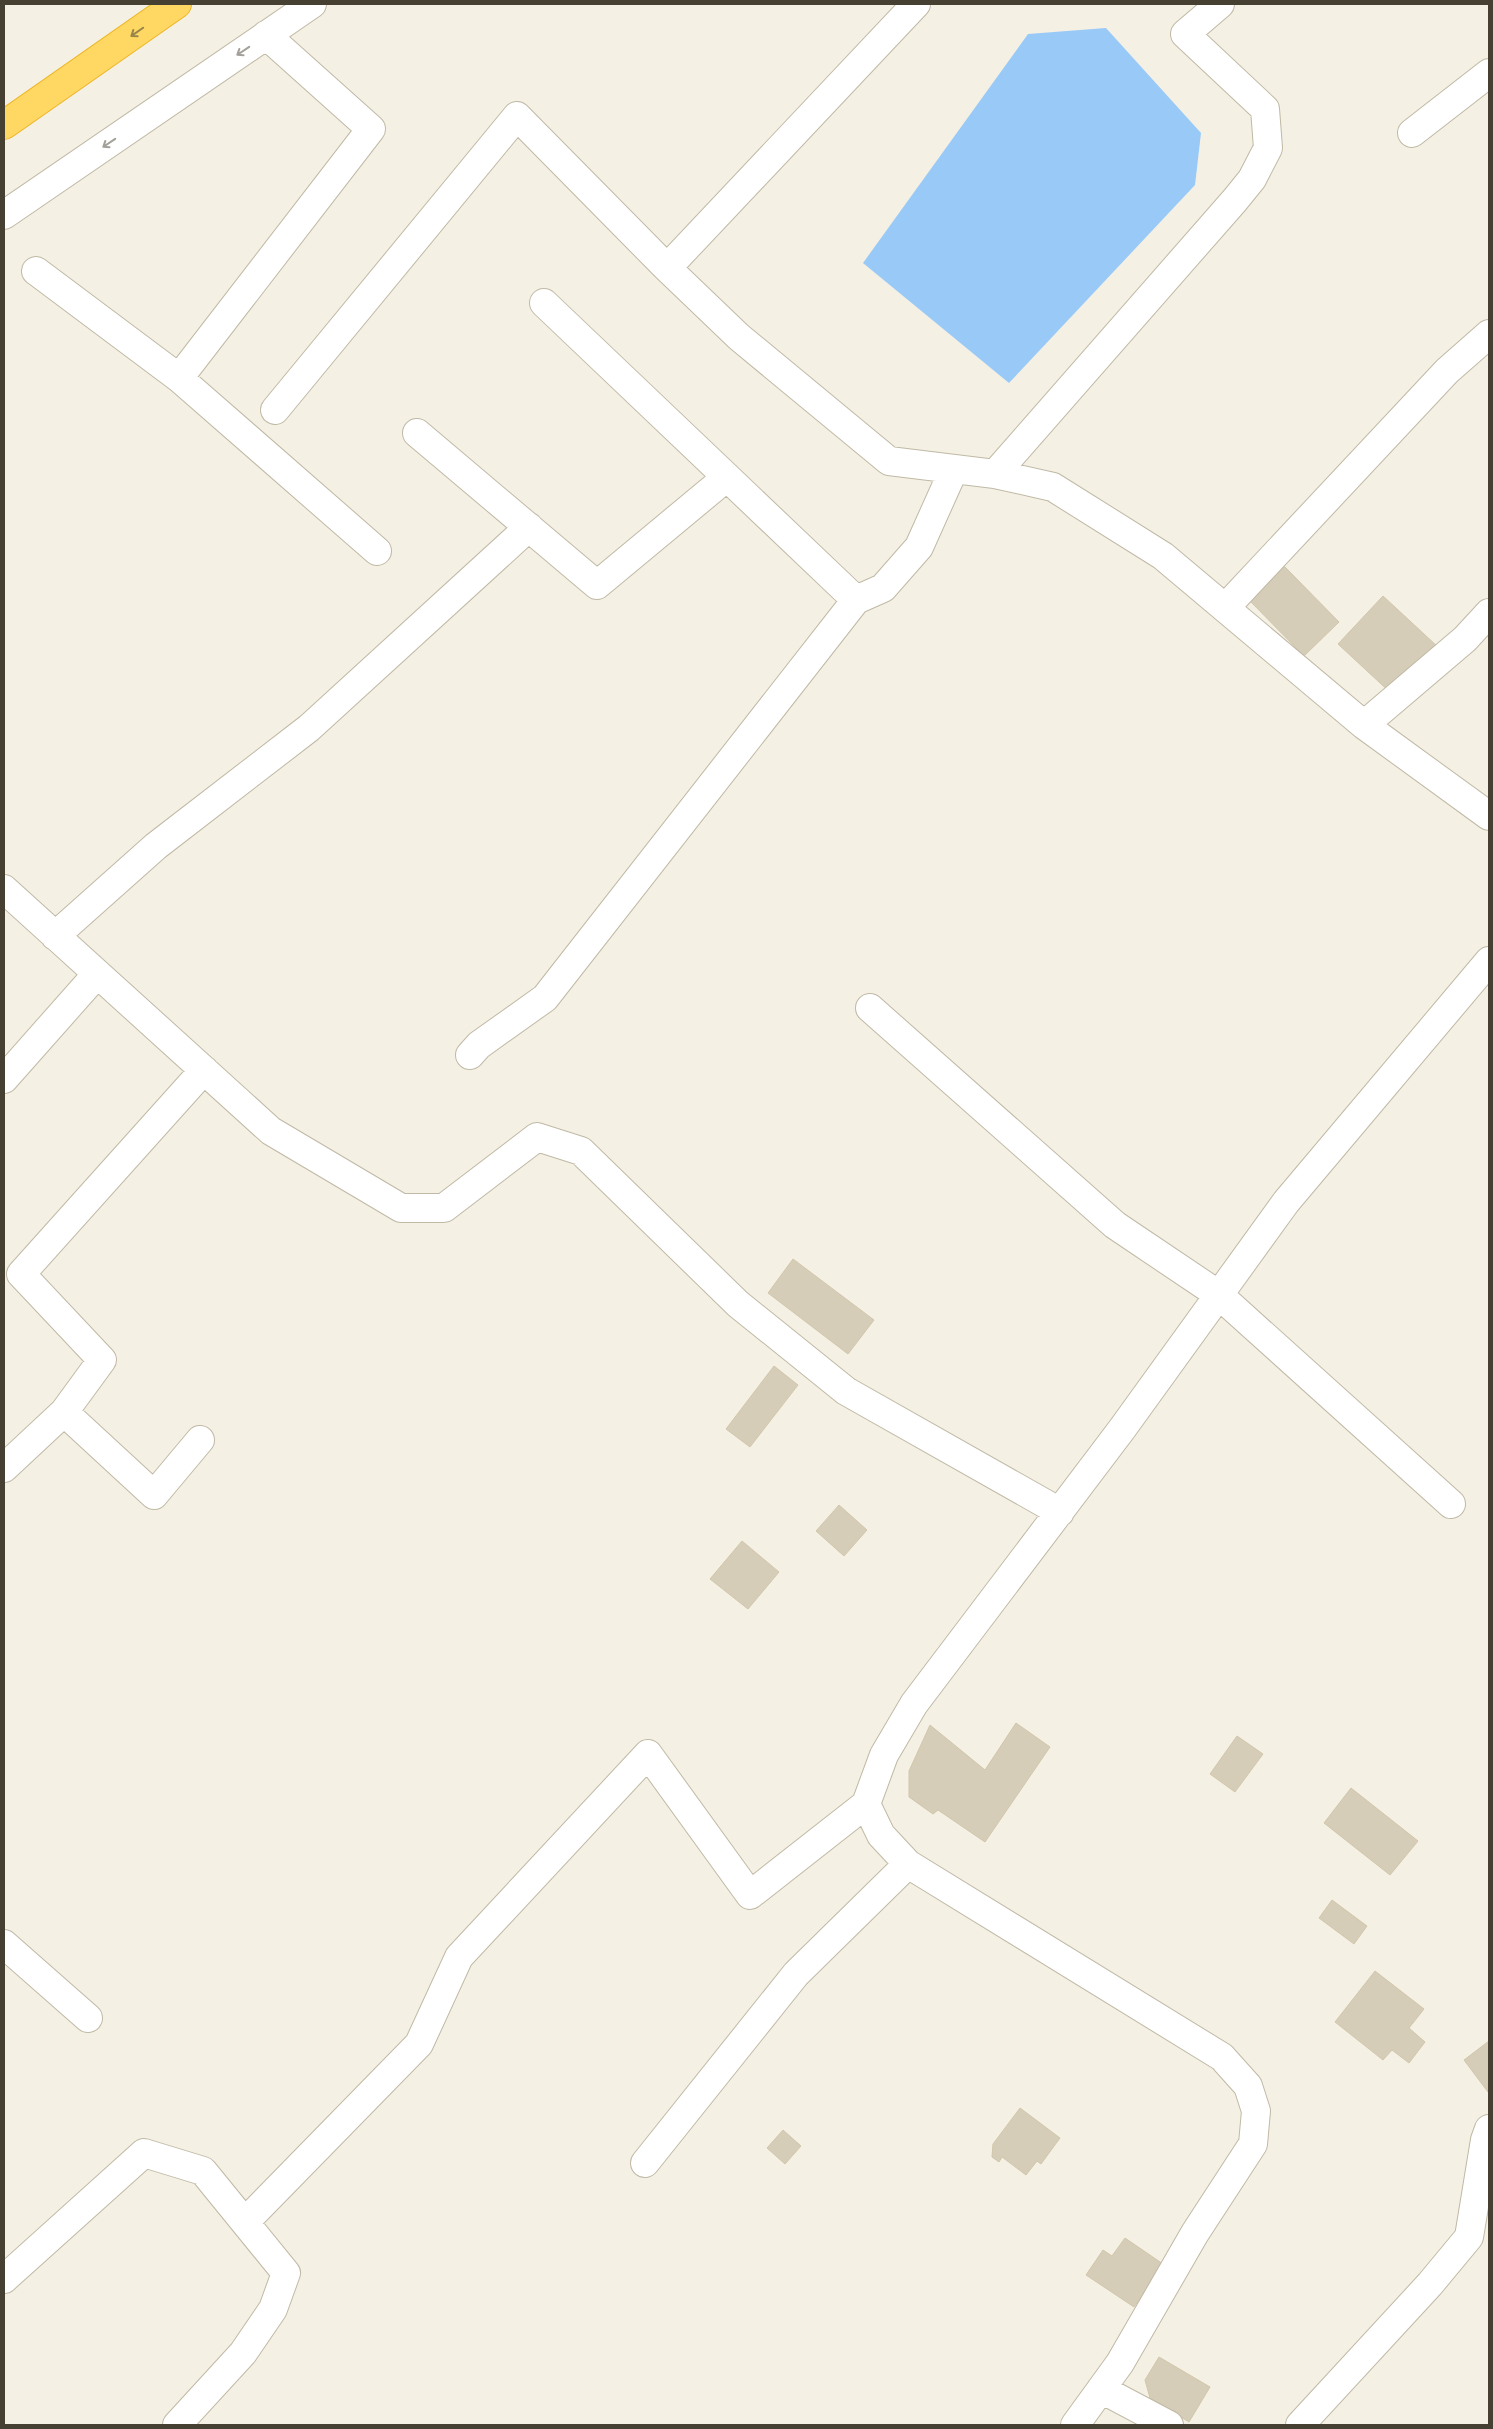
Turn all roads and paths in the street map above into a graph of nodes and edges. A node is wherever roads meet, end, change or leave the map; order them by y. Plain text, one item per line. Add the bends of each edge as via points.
1 (177, 4) edge
2 (312, 4) edge
3 (916, 4) edge
4 (1220, 4) edge
5 (266, 35) junction
6 (1489, 73) edge
7 (4, 125) edge
8 (1412, 133) dead end
9 (4, 215) edge
10 (667, 268) junction
11 (36, 271) dead end
12 (544, 303) dead end
13 (1489, 334) edge
14 (179, 378) junction
15 (274, 410) dead end
16 (417, 433) dead end
17 (954, 469) junction
18 (995, 474) junction
19 (727, 478) junction
20 (529, 527) junction
21 (377, 551) dead end
22 (856, 600) junction
23 (1226, 608) junction
24 (1489, 613) edge
25 (1364, 724) junction
26 (1489, 816) edge
27 (4, 889) edge
28 (56, 936) junction
29 (1489, 960) edge
30 (96, 974) junction
31 (870, 1008) dead end
32 (470, 1055) dead end
33 (204, 1070) junction
34 (4, 1079) edge
35 (1219, 1295) junction
36 (64, 1412) junction
37 (200, 1440) dead end
38 (4, 1468) edge
39 (1450, 1504) dead end
40 (1060, 1512) junction
41 (866, 1804) junction
42 (908, 1864) junction
43 (4, 1944) edge
44 (88, 2018) dead end
45 (1489, 2129) edge
46 (645, 2163) dead end
47 (245, 2222) junction
48 (4, 2278) edge
49 (1101, 2389) junction
50 (178, 2425) edge
51 (1075, 2425) edge
52 (1169, 2425) edge
53 (1300, 2425) edge

1 -> 7 highway
2 - 5 street
3 - 10 street
4 - 18 street via 1185,34 1265,109 1268,148 1252,179 1235,200
5 -> 9 street
5 - 14 street via 371,129
6 - 8 street
10 - 15 street via 516,116
10 - 17 street via 739,337 889,461
11 - 14 street
12 - 19 street
13 - 23 street via 1447,371
14 - 21 street
16 - 20 street
17 - 18 street
17 - 22 street via 919,547 883,588
18 - 23 street via 1053,487 1163,556
19 - 20 street via 597,585
19 - 22 street
20 - 28 street via 309,728 156,846
22 - 32 street via 545,998 479,1045
23 - 25 street
24 - 25 street via 1465,639
25 - 26 street
27 - 28 street
28 - 30 street
29 - 35 street via 1286,1202
30 - 33 street
30 - 34 street
31 - 35 street via 1116,1225
33 - 36 street via 21,1274 102,1360
33 - 40 street via 271,1131 401,1208 444,1208 537,1137 581,1151 738,1304 846,1391
35 - 39 street
35 - 40 street
36 - 37 street via 154,1495
36 - 38 street
40 - 41 street via 914,1704 884,1755
41 - 42 street via 881,1835
41 - 47 street via 750,1895 648,1754 459,1957 419,2044
42 - 46 street via 796,1974
42 - 49 street via 1222,2057 1248,2086 1256,2111 1253,2144
43 - 44 street
45 - 53 street via 1470,2237
47 - 48 street via 203,2171 144,2153
47 - 50 street via 286,2273 273,2309 243,2353
49 - 51 street
49 - 52 street

